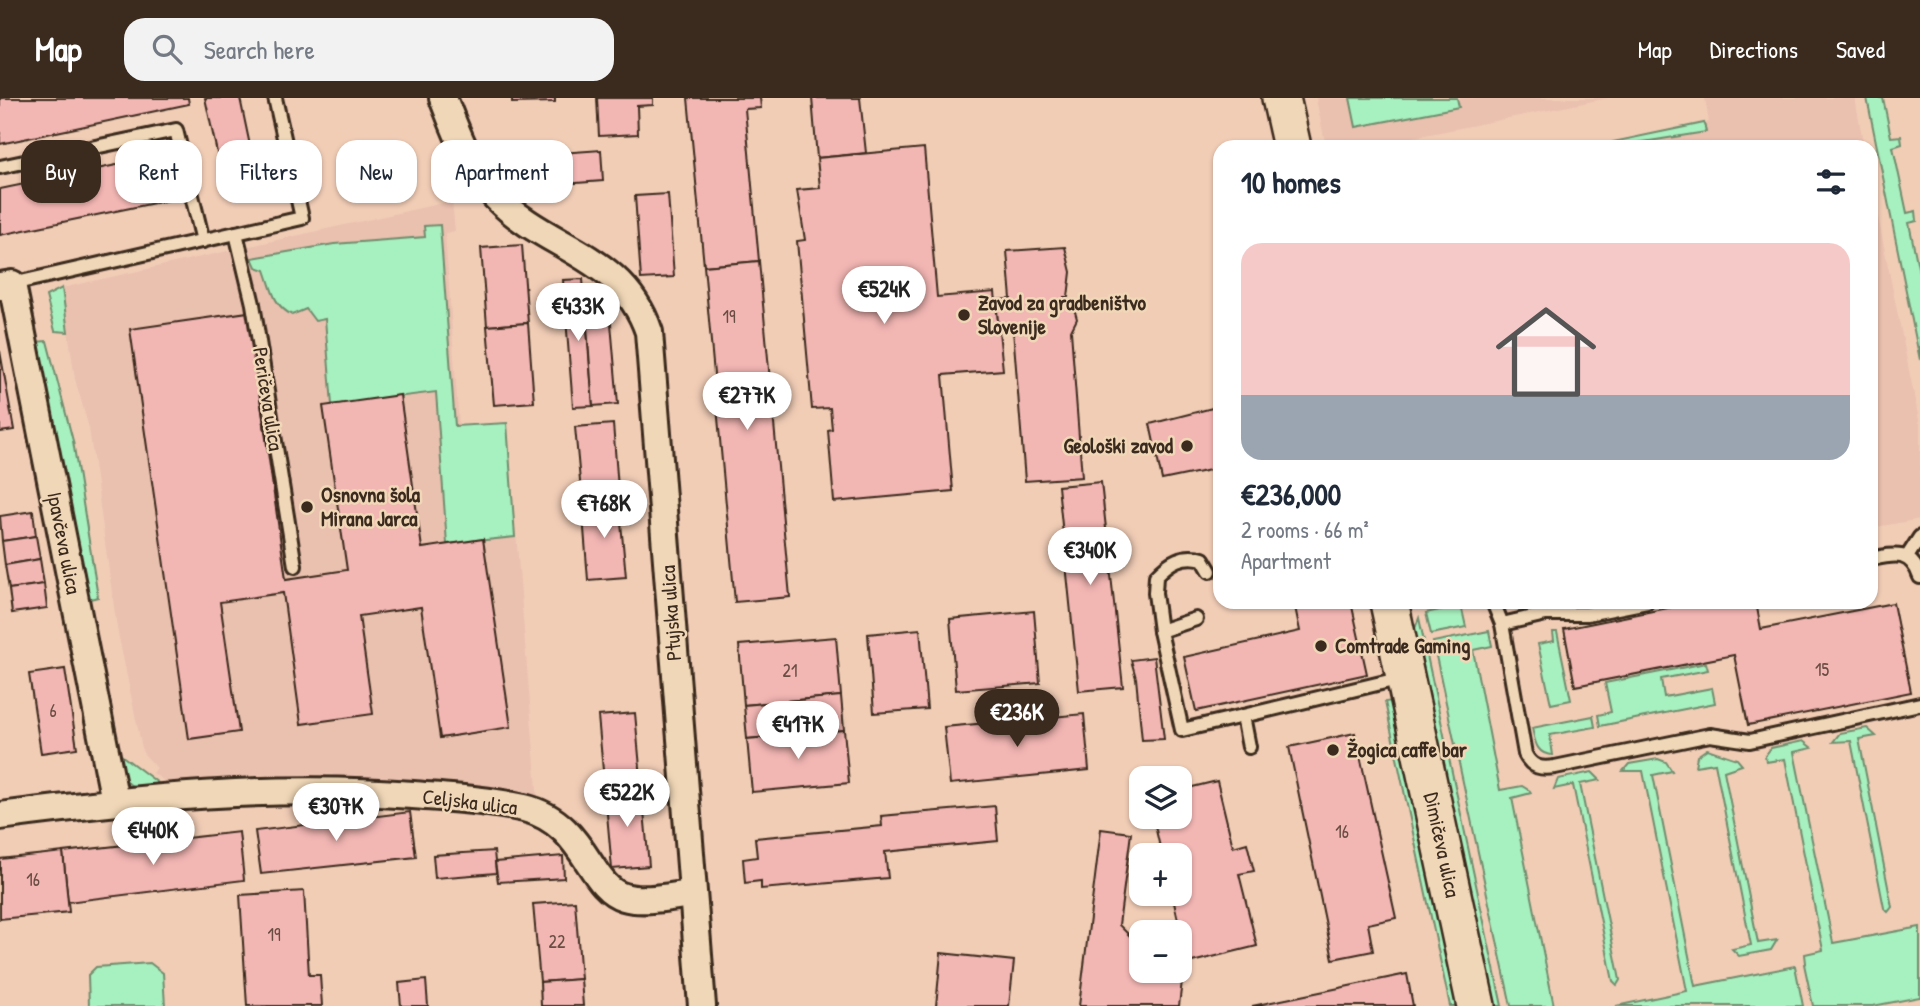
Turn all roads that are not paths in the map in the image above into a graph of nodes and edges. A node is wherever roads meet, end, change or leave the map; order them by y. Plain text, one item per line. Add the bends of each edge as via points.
1 (275, 98) edge
2 (443, 98) edge
3 (1281, 98) edge
4 (1290, 140) edge
5 (0, 167) edge
6 (236, 233) junction
7 (203, 241) junction
8 (6, 285) edge
9 (1920, 537) edge
10 (1907, 557) junction
11 (1878, 558) edge
12 (295, 566) dead end
13 (1210, 571) dead end
14 (1920, 577) edge
15 (1391, 609) edge
16 (1496, 609) edge
17 (1612, 609) edge
18 (1196, 619) dead end
19 (1502, 624) junction
20 (1160, 631) junction
21 (1406, 677) junction
22 (1919, 705) edge
23 (1243, 716) junction
24 (1249, 747) dead end
25 (115, 801) junction
26 (0, 816) edge
27 (692, 894) junction
28 (702, 1006) edge
29 (1476, 1006) edge

1 - 6 lane via 302,218
2 - 27 street, Ptujska ulica via 467,156 495,196 522,219 617,279 636,301 649,332
3 - 4 street
5 - 7 lane via 176,130
6 - 7 lane
6 - 12 lane, Peričeva ulica via 253,304
7 - 8 lane
8 - 25 street, Ipavčeva ulica
9 - 10 lane
10 - 11 lane
10 - 14 lane
13 - 20 lane via 1203,559 1192,556 1178,559 1156,576
15 - 21 street, Dimičeva ulica
16 - 19 lane
17 - 19 lane via 1546,614
18 - 20 lane
19 - 22 lane via 1525,754 1539,768 1710,735 1750,741
20 - 23 lane via 1182,730
21 - 23 lane
21 - 29 street, Dimičeva ulica
23 - 24 lane
25 - 26 street, Celjska ulica
25 - 27 street, Celjska ulica via 284,790 384,793 522,808 564,828 615,894 629,898
27 - 28 street, Ptujska ulica

